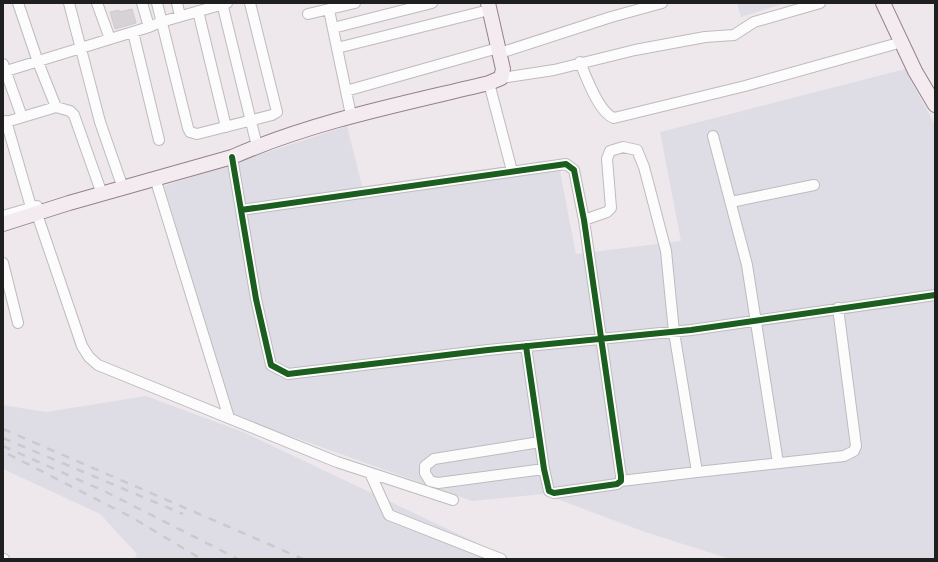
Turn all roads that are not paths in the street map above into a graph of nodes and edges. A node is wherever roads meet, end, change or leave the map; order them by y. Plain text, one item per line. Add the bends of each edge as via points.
1 (18, 3) edge
2 (69, 3) edge
3 (97, 3) edge
4 (142, 3) edge
5 (157, 3) edge
6 (176, 3) edge
7 (250, 3) edge
8 (353, 3) edge
9 (432, 3) edge
10 (662, 3) edge
11 (820, 3) edge
12 (883, 3) edge
13 (223, 4) edge
14 (489, 6) edge
15 (329, 10) junction
16 (198, 11) junction
17 (308, 14) dead end
18 (180, 16) junction
19 (161, 22) junction
20 (149, 27) junction
21 (333, 28) junction
22 (133, 32) junction
23 (110, 39) junction
24 (902, 42) junction
25 (80, 48) junction
26 (337, 48) junction
27 (499, 51) junction
28 (38, 62) junction
29 (580, 62) junction
30 (4, 69) edge
31 (495, 81) junction
32 (346, 91) junction
33 (935, 105) edge
34 (56, 106) junction
35 (352, 115) junction
36 (22, 117) junction
37 (251, 121) junction
38 (5, 122) edge
39 (226, 127) junction
40 (712, 136) dead end
41 (159, 140) dead end
42 (257, 146) junction
43 (232, 157) junction
44 (512, 171) junction
45 (155, 178) junction
46 (814, 185) dead end
47 (123, 188) junction
48 (102, 194) junction
49 (731, 202) junction
50 (69, 203) junction
51 (241, 210) junction
52 (28, 212) junction
53 (3, 216) edge
54 (38, 220) junction
55 (584, 220) junction
56 (3, 224) edge
57 (3, 230) edge
58 (3, 263) edge
59 (935, 295) edge
60 (838, 308) junction
61 (756, 319) junction
62 (18, 323) dead end
63 (674, 332) junction
64 (601, 339) junction
65 (526, 346) junction
66 (229, 418) junction
67 (540, 442) junction
68 (778, 463) junction
69 (544, 469) junction
70 (697, 472) junction
71 (370, 473) junction
72 (621, 481) junction
73 (454, 500) dead end
74 (501, 559) edge

1 - 28 street
2 - 25 street
3 - 23 street
4 - 20 street
5 - 19 street
6 - 18 street
7 - 37 street via 277,107 272,115
8 - 15 street
9 - 21 street
10 - 27 street
11 - 29 street via 754,22 734,35 705,37
12 - 24 street
13 - 16 street
13 - 37 street
14 - 26 street
14 - 27 street
15 - 17 street
15 - 21 street
16 - 18 street
16 - 39 street
18 - 19 street
19 - 20 street
19 - 39 street via 190,132 197,134
20 - 22 street
21 - 26 street
22 - 23 street
22 - 41 street
23 - 25 street
24 - 29 street via 745,86 614,118 604,112
24 - 33 street
25 - 28 street
25 - 47 street via 100,122
26 - 32 street
27 - 31 street via 503,68
27 - 32 street
28 - 30 street
28 - 34 street
29 - 31 street via 554,70
30 - 36 street
31 - 35 street
31 - 44 street
32 - 35 street
34 - 36 street
34 - 48 street via 74,115
35 - 42 street
36 - 38 street
37 - 39 street
37 - 42 street
38 - 52 street
40 - 49 street
42 - 43 street
43 - 45 street
43 - 51 street
44 - 51 street
44 - 55 street via 566,164 572,167
45 - 47 street
45 - 66 street
46 - 49 street
47 - 48 street
48 - 50 street
49 - 61 street via 747,265
50 - 52 street
50 - 54 street
51 - 65 street via 256,299 271,365 288,374
52 - 53 street
52 - 56 street
54 - 57 street
54 - 66 street via 82,346 89,357 98,364
55 - 63 street via 607,212 611,208 607,159 610,151 623,147 637,150 644,167 666,252
55 - 64 street
58 - 62 street
59 - 60 street
60 - 61 street
60 - 68 street via 856,446 854,451 844,456
61 - 63 street
61 - 68 street
63 - 64 street
63 - 70 street
64 - 65 street
64 - 72 street
65 - 67 street
66 - 71 street
67 - 69 street
67 - 69 street via 434,459 425,466 425,473 430,480 438,483
68 - 70 street
69 - 72 street via 547,486 554,493 612,486
70 - 72 street
71 - 73 street
71 - 74 street via 389,515

